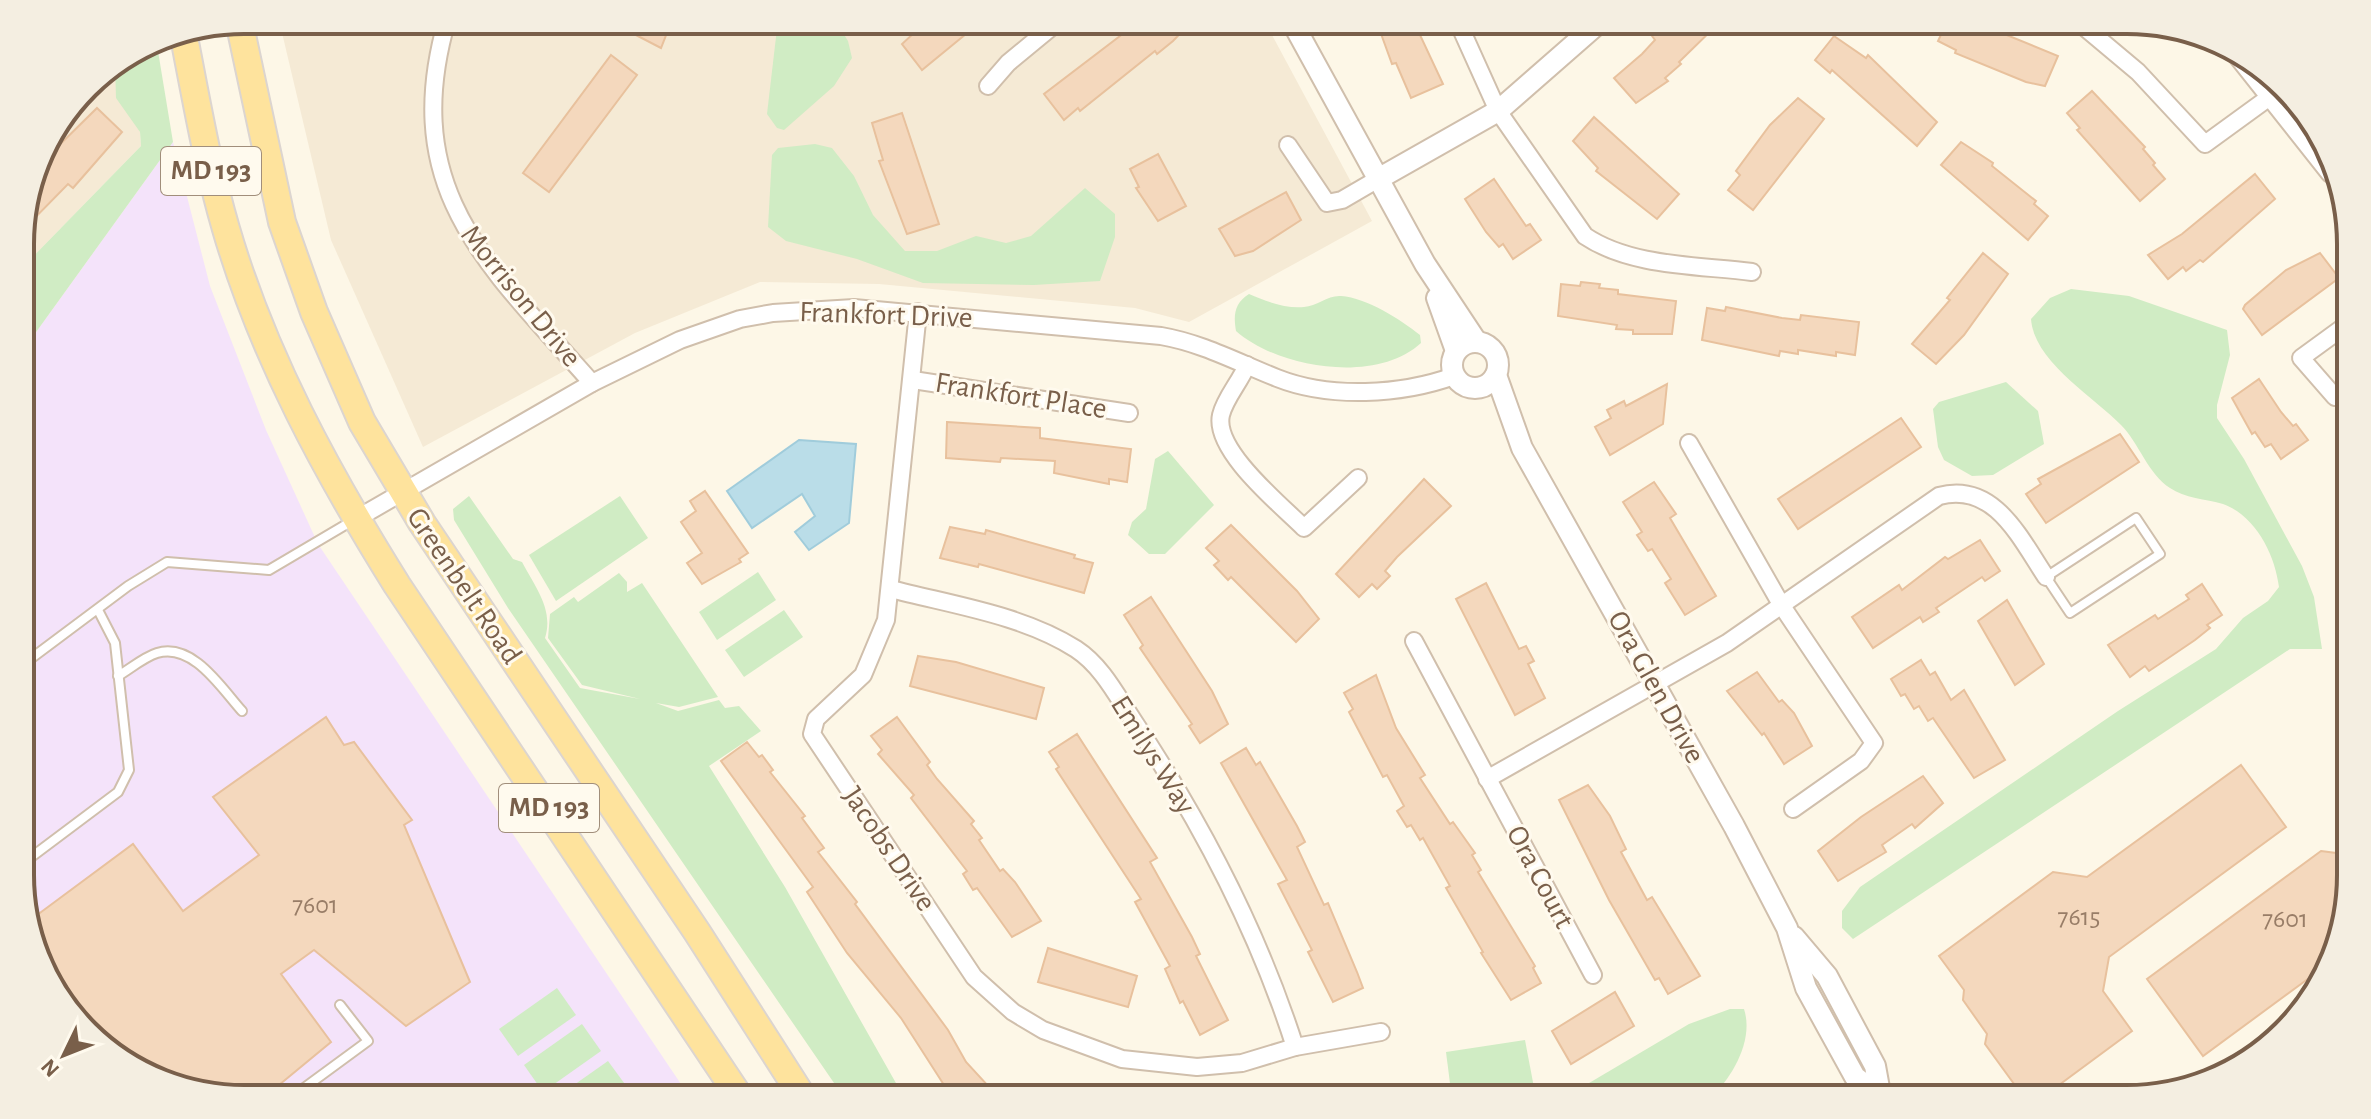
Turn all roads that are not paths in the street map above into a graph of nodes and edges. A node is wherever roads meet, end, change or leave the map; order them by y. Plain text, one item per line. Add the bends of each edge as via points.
1 (242, 34) edge
2 (444, 34) edge
3 (1043, 34) edge
4 (1299, 34) edge
5 (1463, 34) edge
6 (1586, 34) edge
7 (2093, 34) edge
8 (185, 43) edge
9 (2259, 80) edge
10 (988, 86) dead end
11 (2271, 96) junction
12 (1498, 111) junction
13 (1288, 145) dead end
14 (2315, 152) edge
15 (1378, 179) junction
16 (1425, 264) junction
17 (1752, 272) dead end
18 (918, 312) junction
19 (2337, 332) edge
20 (1476, 341) junction
21 (1456, 351) junction
22 (1247, 365) junction
23 (1496, 375) junction
24 (1454, 376) junction
25 (913, 380) junction
26 (592, 383) junction
27 (1477, 388) junction
28 (2337, 396) edge
29 (1129, 413) dead end
30 (1689, 443) dead end
31 (1522, 448) junction
32 (1358, 478) dead end
33 (401, 492) junction
34 (356, 519) junction
35 (2046, 577) junction
36 (891, 589) junction
37 (1782, 606) junction
38 (98, 610) junction
39 (1414, 641) dead end
40 (34, 657) edge
41 (118, 676) junction
42 (1655, 687) junction
43 (242, 711) dead end
44 (1487, 779) junction
45 (1793, 809) dead end
46 (34, 855) edge
47 (1593, 975) dead end
48 (340, 1005) dead end
49 (1381, 1032) dead end
50 (1295, 1047) junction
51 (308, 1085) edge
52 (732, 1085) edge
53 (795, 1085) edge
54 (1864, 1085) edge

1 - 33 main road, Greenbelt Road / MD 193 via 282,222 339,370
2 - 26 street, Morrison Drive via 432,115 443,183 464,230
3 - 10 street
4 - 15 street
5 - 12 street
6 - 12 street
7 - 11 street via 2138,72 2205,144
8 - 34 main road, Greenbelt Road / MD 193 via 203,139 253,309 302,421
9 - 11 street
11 - 14 street
12 - 15 street
12 - 17 street via 1566,211 1596,243 1625,255
13 - 15 street via 1327,203
15 - 16 street
16 - 20 street
16 - 21 street
18 - 22 street, Frankfort Drive via 1161,336
18 - 25 street, Jacobs Drive
18 - 26 street, Frankfort Drive via 820,308 740,319 680,340
19 - 28 street via 2301,358
20 - 21 street
20 - 23 street via 1495,353
21 - 24 street
22 - 24 street, Frankfort Drive via 1281,380 1337,391 1429,385
22 - 32 street via 1220,422 1222,437 1248,472 1304,528
23 - 27 street
23 - 31 street, Ora Glen Drive
24 - 27 street
25 - 29 street, Frankfort Place
25 - 36 street, Jacobs Drive
26 - 33 street, Frankfort Drive
27 - 31 street, Ora Glen Drive
30 - 37 street
31 - 42 street, Ora Glen Drive
33 - 34 street, Frankfort Drive
33 - 53 main road, Greenbelt Road / MD 193
34 - 38 lane via 269,570 167,562
34 - 52 main road, Greenbelt Road / MD 193
35 - 35 lane via 2070,613 2160,554 2136,518
35 - 37 street via 2006,517 1973,494 1955,492 1939,496
36 - 50 street, Emilys Way via 1037,630 1079,651 1097,668 1208,844 1271,976
36 - 50 street, Jacobs Drive via 872,660 816,719 812,734 974,977 1043,1030 1122,1059 1197,1067 1242,1063
37 - 42 street
37 - 45 street via 1874,743 1861,761
38 - 40 lane
38 - 41 lane via 115,643
39 - 44 street, Ora Court
41 - 43 lane via 156,653 174,651 193,659
41 - 46 lane via 128,745 125,780 118,792
42 - 44 street
42 - 54 street, Ora Glen Drive via 1787,928 1806,988
44 - 47 street, Ora Court
48 - 51 lane via 368,1041
49 - 50 street, Jacobs Drive

